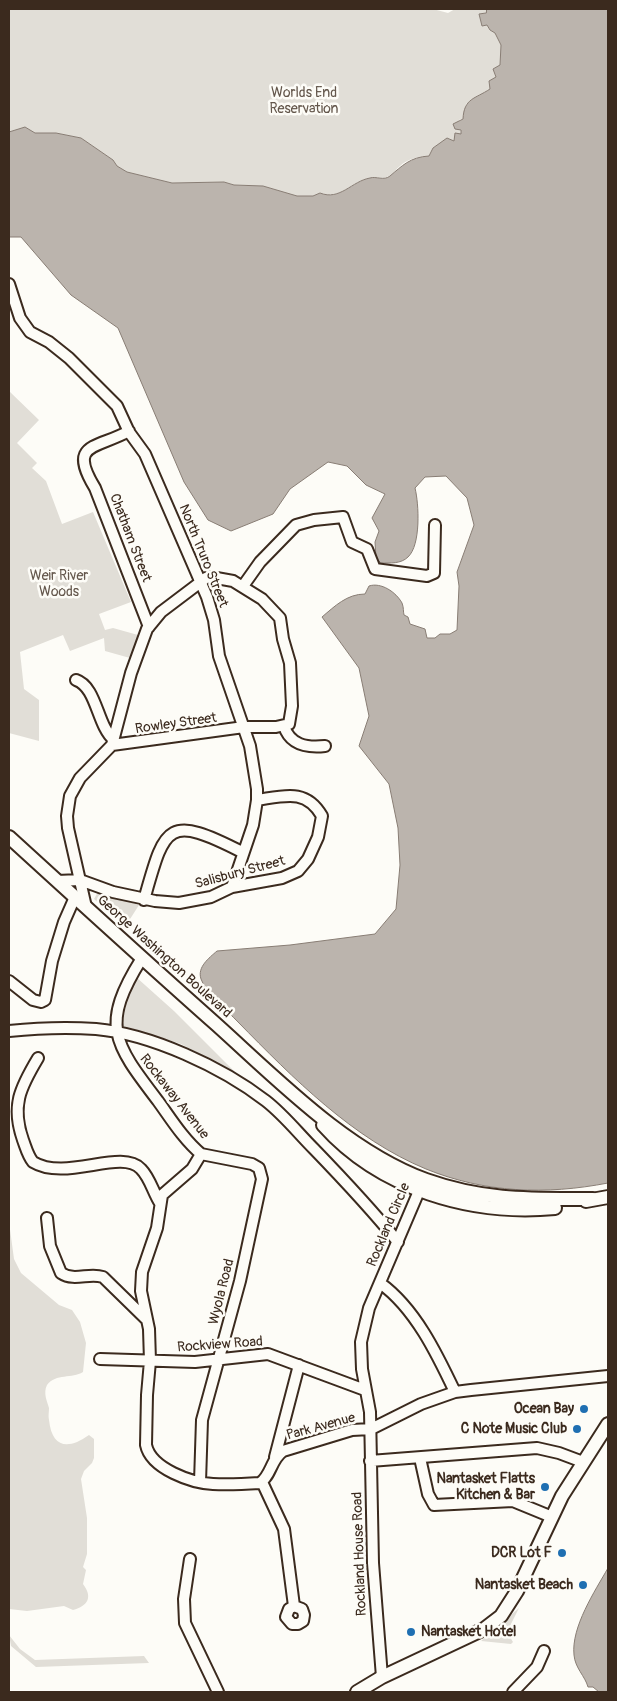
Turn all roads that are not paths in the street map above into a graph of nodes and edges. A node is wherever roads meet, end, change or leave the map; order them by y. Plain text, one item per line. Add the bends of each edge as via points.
1 (9, 284) edge
2 (129, 431) junction
3 (435, 526) dead end
4 (200, 583) junction
5 (243, 586) junction
6 (149, 627) junction
7 (76, 680) dead end
8 (284, 726) junction
9 (244, 727) junction
10 (113, 743) junction
11 (325, 746) dead end
12 (258, 800) junction
13 (9, 837) edge
14 (242, 852) junction
15 (80, 880) junction
16 (57, 881) junction
17 (232, 887) junction
18 (75, 897) junction
19 (144, 900) junction
20 (86, 908) junction
21 (142, 958) junction
22 (9, 980) edge
23 (9, 1031) edge
24 (116, 1033) junction
25 (38, 1058) dead end
26 (201, 1154) junction
27 (421, 1184) junction
28 (608, 1196) edge
29 (160, 1203) junction
30 (47, 1218) dead end
31 (398, 1242) junction
32 (380, 1283) junction
33 (146, 1319) junction
34 (100, 1360) dead end
35 (219, 1360) junction
36 (150, 1361) junction
37 (299, 1365) junction
38 (608, 1376) edge
39 (365, 1390) junction
40 (455, 1392) junction
41 (406, 1410) junction
42 (370, 1412) junction
43 (608, 1424) edge
44 (371, 1429) junction
45 (275, 1457) junction
46 (420, 1458) junction
47 (370, 1461) junction
48 (582, 1462) junction
49 (200, 1482) junction
50 (262, 1482) junction
51 (552, 1517) junction
52 (190, 1559) dead end
53 (294, 1606) dead end
54 (544, 1651) dead end
55 (382, 1677) junction
56 (218, 1692) edge
57 (357, 1692) edge
58 (514, 1692) edge

1 - 2 street, North Truro Street via 20,318 30,332 56,347 94,382 117,406
2 - 4 street, North Truro Street via 145,454
2 - 6 street, Chatham Street via 91,448 83,460
3 - 5 street via 434,573 427,576 375,569 366,547 352,542 343,517 296,525 260,562
4 - 5 street via 206,578 219,577
4 - 6 street via 161,612
4 - 9 street, North Truro Street via 210,608 219,656
5 - 8 street via 262,599 280,618 290,663 292,706 289,724
6 - 10 street via 131,673
7 - 10 street via 87,687
8 - 9 street, Rowley Street
8 - 11 street via 287,734 298,744
9 - 10 street, Rowley Street
9 - 12 street, North Truro Street via 254,764
10 - 15 street via 80,778 70,796 68,828
12 - 14 street, North Truro Street via 253,825
12 - 17 street, Salisbury Street via 292,795 305,798 316,806 322,816 322,825 308,859 298,871 282,878
13 - 16 main road, George Washington Boulevard
14 - 17 street, North Truro Street
14 - 19 street via 200,833 176,831 168,835 158,850
15 - 16 street, Salisbury Street
15 - 19 street, Salisbury Street
15 - 20 street
16 - 18 main road, George Washington Boulevard
17 - 19 street, Salisbury Street via 211,897 179,904
18 - 20 main road, George Washington Boulevard
18 - 22 street via 64,922 43,1001 33,1000
20 - 21 main road, George Washington Boulevard
21 - 24 street, Rockaway Avenue via 120,997
21 - 27 main road, George Washington Boulevard via 364,1162
23 - 24 street via 67,1028
24 - 26 street, Rockaway Avenue via 125,1055 183,1135
24 - 31 street via 193,1058 267,1102 293,1126
25 - 29 street via 18,1098 17,1118 33,1162 46,1168 72,1169 117,1162 136,1165 145,1174
26 - 29 street, Rockaway Avenue via 192,1168 162,1195
26 - 35 street, Wyola Road via 252,1164 259,1168 262,1179
27 - 28 main road, George Washington Boulevard via 506,1199 593,1199
27 - 31 street, Rockland Circle
29 - 33 street, Rockaway Avenue via 140,1281
30 - 33 street via 50,1246 61,1273 72,1278 104,1277
31 - 32 street, Rockland Circle
32 - 39 street, Rockland Circle via 361,1336
32 - 40 street, Rockland Circle via 394,1294 418,1324
33 - 36 street, Rockaway Avenue
34 - 36 street, Rockview Road
35 - 36 street, Rockview Road
35 - 37 street, Rockview Road via 268,1354
35 - 49 street, Wyola Road via 201,1428
36 - 49 street, Rockaway Avenue via 147,1449 165,1467
37 - 39 street, Rockview Road
37 - 45 street
38 - 40 street, Park Avenue
39 - 42 street, Rockland Circle
40 - 41 street, Park Avenue
41 - 42 street, Park Avenue via 384,1414
41 - 44 street, Park Avenue
42 - 44 street, Rockland Circle
43 - 48 main road
44 - 45 street, Park Avenue via 352,1430 288,1449
44 - 47 street, Rockland House Road
45 - 50 street, Park Avenue
46 - 47 street
46 - 48 street via 537,1448
46 - 51 street via 428,1494 434,1505 513,1501
47 - 55 street, Rockland House Road via 373,1563
48 - 51 main road
49 - 50 street
50 - 53 street via 284,1529
51 - 55 main road via 514,1598 496,1620 472,1635
52 - 56 street via 184,1599 185,1623
54 - 58 street via 537,1667
55 - 57 main road

